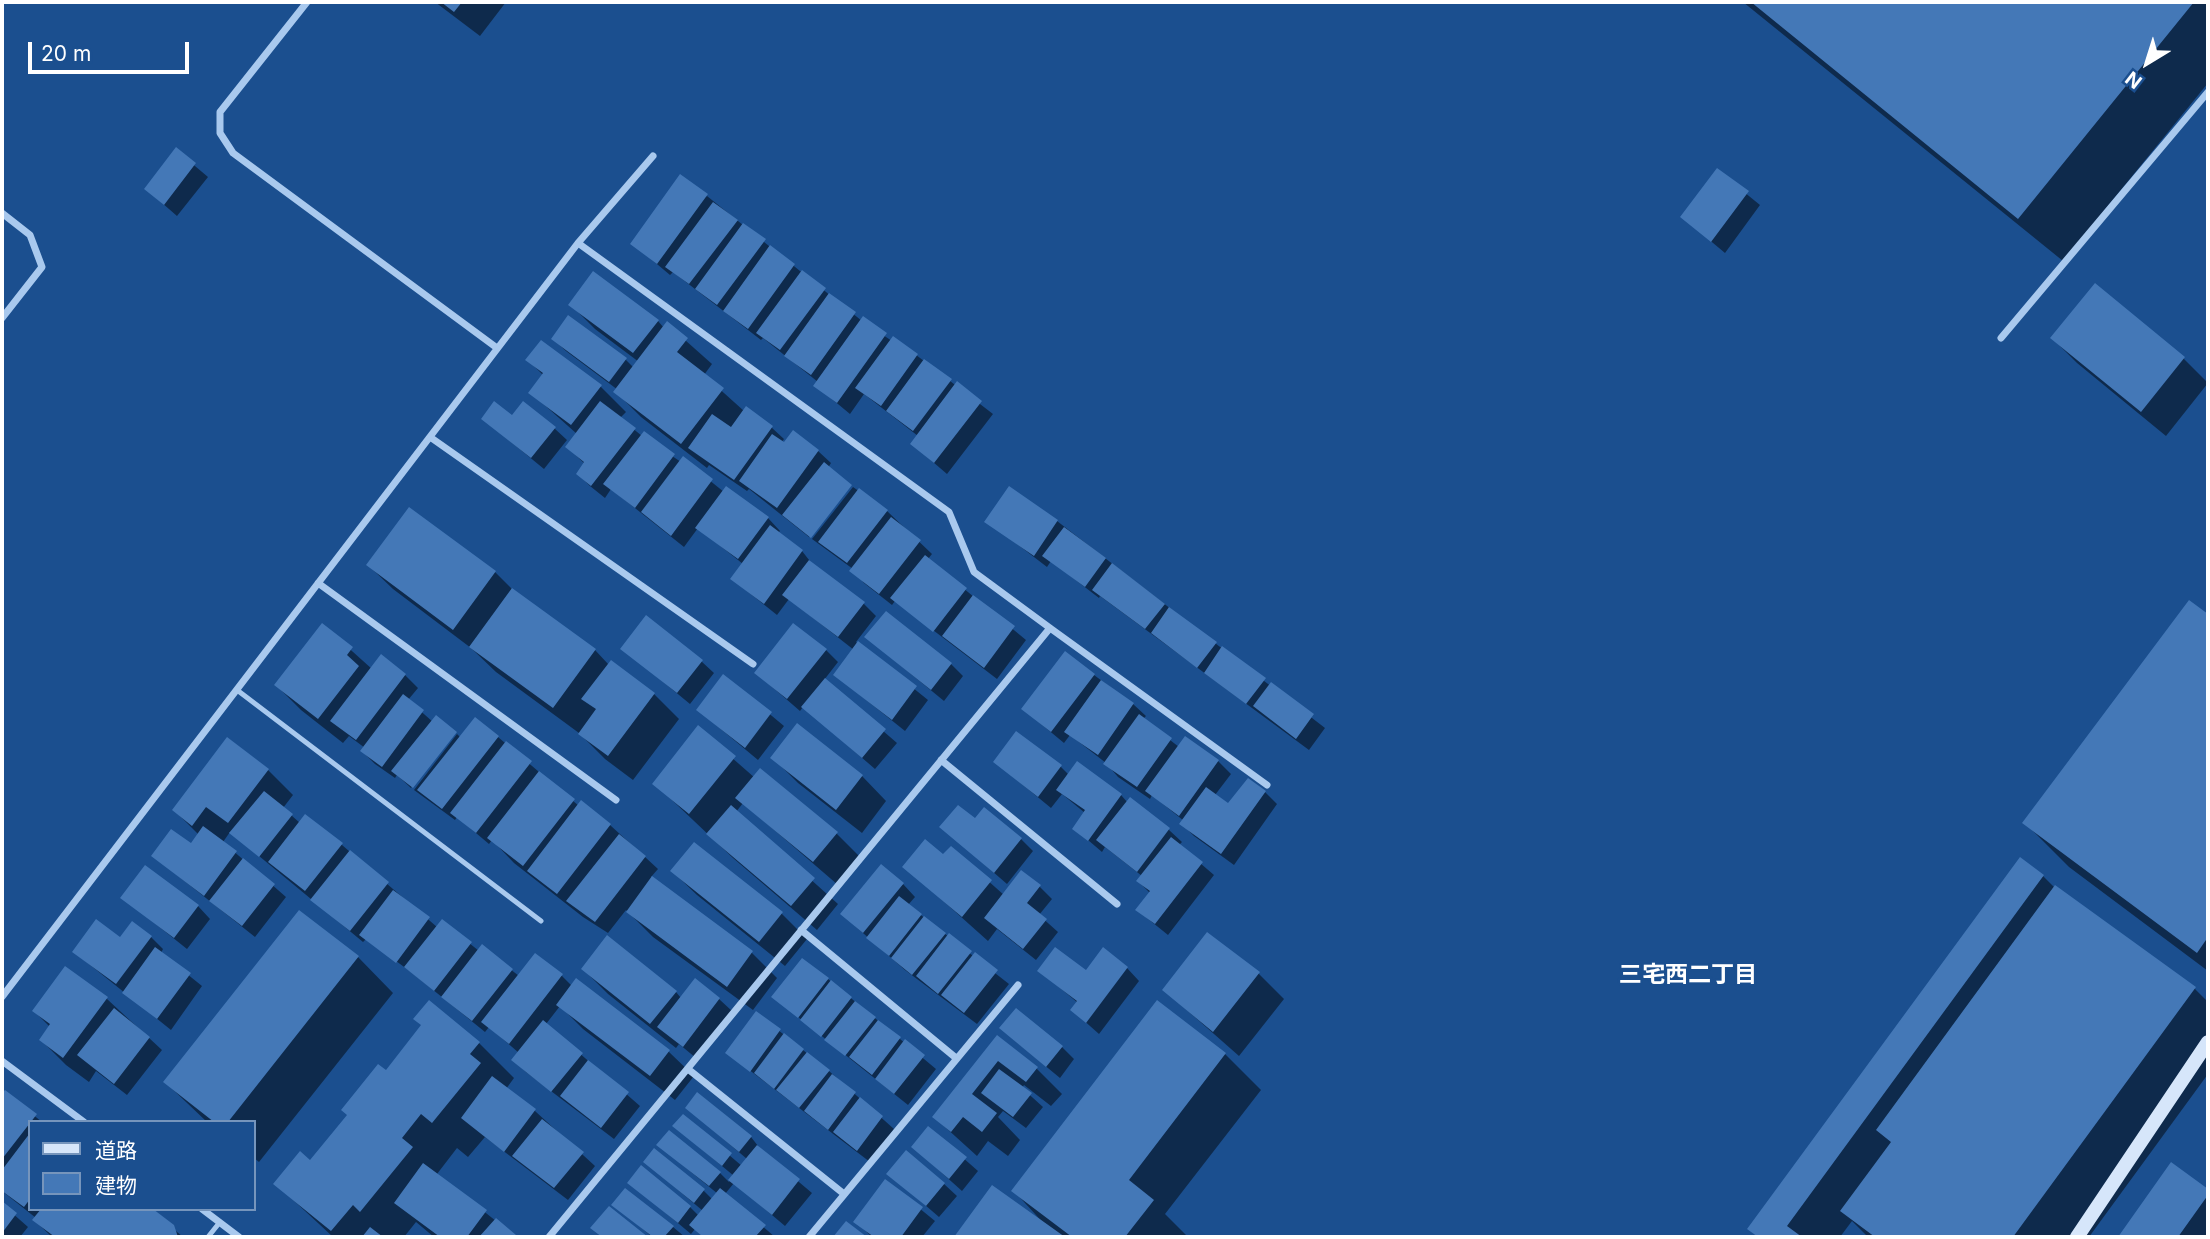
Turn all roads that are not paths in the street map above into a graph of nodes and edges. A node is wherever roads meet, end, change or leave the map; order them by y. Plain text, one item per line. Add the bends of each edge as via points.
1 (307, 2) edge
2 (2208, 92) edge
3 (653, 156) dead end
4 (2, 213) edge
5 (578, 243) junction
6 (2, 318) edge
7 (2001, 338) dead end
8 (497, 348) junction
9 (430, 437) junction
10 (318, 583) junction
11 (1050, 628) junction
12 (753, 664) dead end
13 (237, 690) junction
14 (941, 760) junction
15 (1267, 785) dead end
16 (616, 800) dead end
17 (1117, 904) dead end
18 (541, 921) dead end
19 (801, 930) junction
20 (1018, 985) dead end
21 (2, 997) edge
22 (2206, 1050) edge
23 (956, 1058) junction
24 (2, 1061) edge
25 (688, 1069) junction
26 (81, 1120) edge
27 (844, 1194) junction
28 (205, 1211) edge
29 (220, 1222) junction
30 (208, 1237) edge
31 (239, 1237) edge
32 (549, 1237) edge
33 (809, 1237) edge
34 (2077, 1237) edge

1 - 8 street via 220,112 220,133 233,153
2 - 7 street
3 - 5 street
4 - 6 street via 30,235 42,267
5 - 8 street
5 - 11 street via 948,512 974,572
8 - 9 street
9 - 10 street
9 - 12 street
10 - 13 street
10 - 16 street
11 - 14 street
11 - 15 street
13 - 18 lane
13 - 21 street
14 - 17 street
14 - 19 street
19 - 23 street
19 - 25 street
20 - 23 street
22 - 34 street
23 - 27 street
24 - 26 street
25 - 27 street
25 - 32 street
27 - 33 street
28 - 29 street
29 - 30 lane
29 - 31 street

